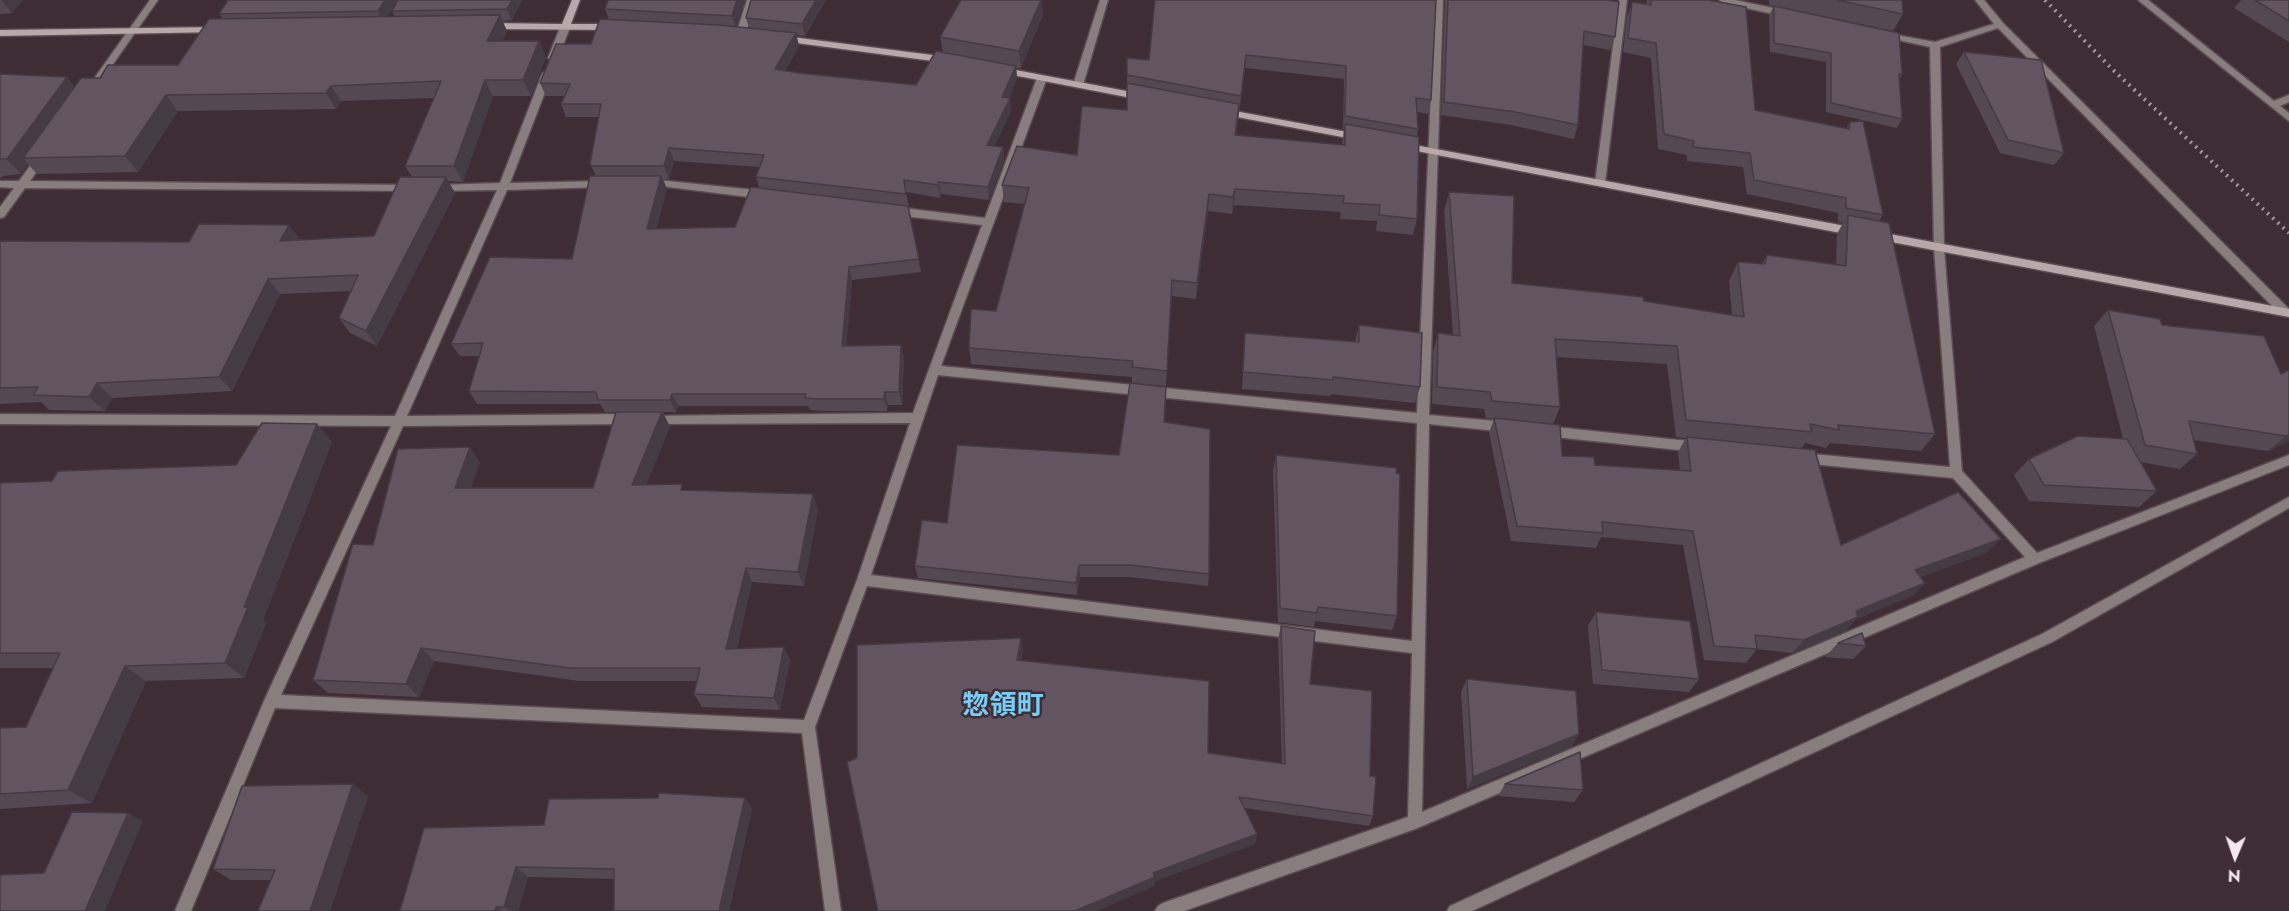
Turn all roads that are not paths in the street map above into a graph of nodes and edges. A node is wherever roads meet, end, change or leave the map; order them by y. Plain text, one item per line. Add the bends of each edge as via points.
1 (154, 0) edge
2 (576, 0) edge
3 (751, 0) edge
4 (1104, 0) edge
5 (1439, 0) edge
6 (1623, 0) edge
7 (1723, 0) edge
8 (1979, 0) edge
9 (2142, 0) edge
10 (1733, 1) edge
11 (1801, 16) edge
12 (566, 25) junction
13 (2000, 25) junction
14 (483, 26) edge
15 (622, 28) edge
16 (225, 30) edge
17 (1868, 30) edge
18 (132, 32) junction
19 (0, 33) edge
20 (752, 36) edge
21 (774, 38) edge
22 (1935, 45) junction
23 (954, 62) edge
24 (987, 68) edge
25 (1042, 78) junction
26 (1078, 85) junction
27 (1148, 98) edge
28 (2289, 98) edge
29 (83, 99) edge
30 (2273, 105) junction
31 (1207, 109) edge
32 (2289, 118) edge
33 (1368, 139) edge
34 (1390, 143) edge
35 (49, 147) edge
36 (1435, 152) junction
37 (641, 182) edge
38 (618, 183) edge
39 (1600, 183) junction
40 (0, 184) edge
41 (21, 186) junction
42 (503, 188) junction
43 (780, 197) edge
44 (885, 210) edge
45 (0, 214) edge
46 (989, 222) junction
47 (1939, 248) junction
48 (2287, 313) edge
49 (934, 370) junction
50 (917, 418) junction
51 (1423, 418) junction
52 (0, 419) edge
53 (399, 421) junction
54 (1707, 448) edge
55 (1790, 456) edge
56 (2289, 460) edge
57 (1956, 473) junction
58 (2289, 502) edge
59 (2035, 559) junction
60 (863, 580) junction
61 (1418, 648) junction
62 (271, 701) junction
63 (808, 727) junction
64 (1415, 822) junction
65 (183, 911) edge
66 (833, 911) edge
67 (1163, 911) edge
68 (1455, 911) edge

1 - 18 street
2 - 12 street
3 - 20 street via 736,34
4 - 26 street
5 - 36 street
6 - 39 street
7 - 10 street
8 - 13 street
9 - 30 street
10 - 11 street
12 - 14 street
12 - 15 street
12 - 42 street
13 - 22 street
13 - 48 street
16 - 18 street
17 - 22 street
18 - 19 street
18 - 29 street
21 - 23 street
22 - 47 street
24 - 25 street
25 - 26 street
25 - 46 street
26 - 27 street
28 - 30 street
30 - 32 street
31 - 33 street
34 - 36 street
35 - 41 street
36 - 39 street
36 - 51 street
37 - 43 street
38 - 42 street
39 - 47 street
40 - 41 street
41 - 42 street
41 - 45 street
42 - 53 street
44 - 46 street
46 - 49 street
47 - 48 street
47 - 57 street
49 - 50 street
49 - 51 street
50 - 53 street
50 - 60 street
51 - 54 street
51 - 61 street
52 - 53 street
53 - 62 street
55 - 57 street
56 - 59 street
57 - 59 street
58 - 68 street via 2047,638
59 - 64 street
60 - 61 street
60 - 63 street
61 - 64 street
62 - 63 street
62 - 65 street
63 - 66 street
64 - 67 street

